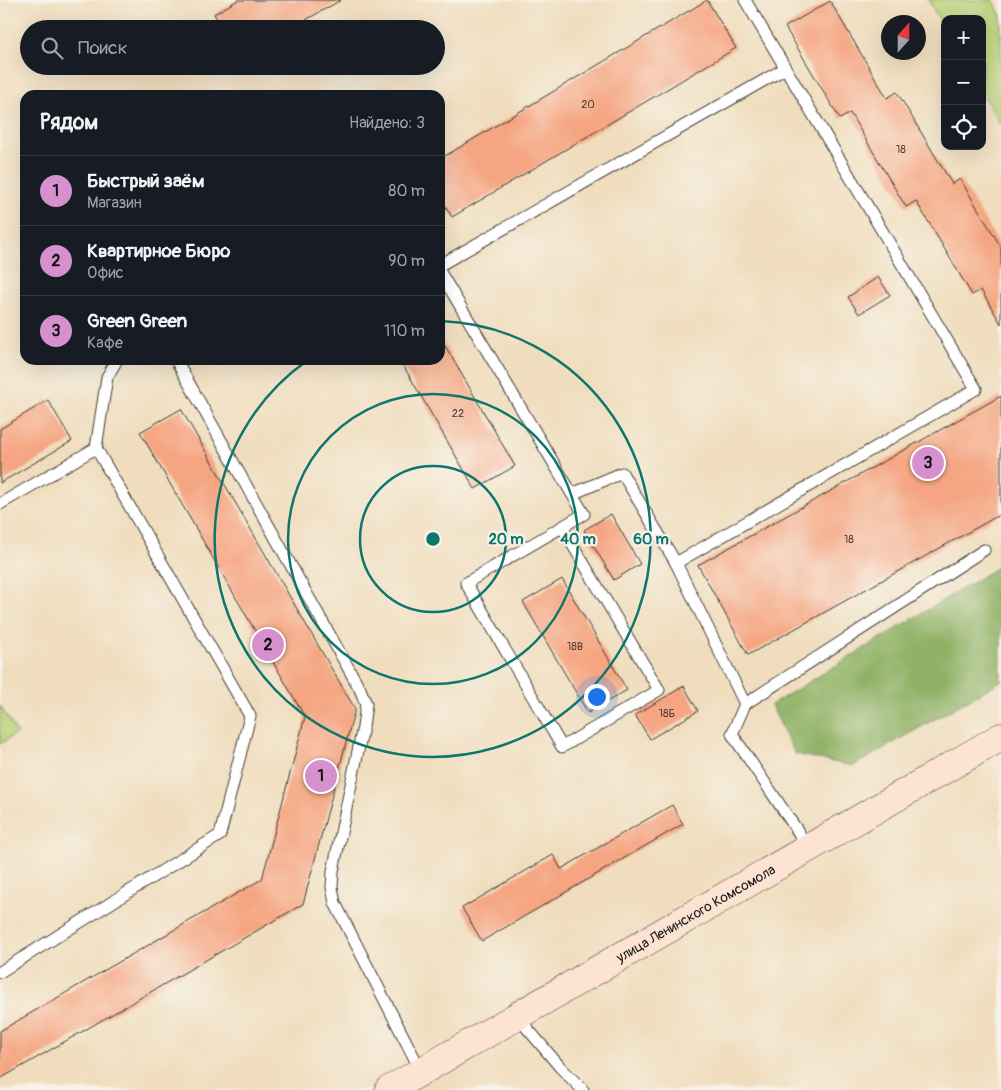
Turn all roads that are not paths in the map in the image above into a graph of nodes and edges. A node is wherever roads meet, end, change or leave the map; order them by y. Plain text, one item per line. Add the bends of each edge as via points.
1 (745, 0) edge
2 (784, 69) junction
3 (445, 262) edge
4 (445, 280) edge
5 (114, 365) edge
6 (179, 365) edge
7 (96, 448) junction
8 (572, 494) junction
9 (0, 504) edge
10 (562, 527) junction
11 (984, 550) dead end
12 (676, 563) junction
13 (745, 704) junction
14 (1001, 737) edge
15 (809, 848) junction
16 (0, 972) edge
17 (516, 1016) junction
18 (421, 1071) junction
19 (389, 1090) edge
20 (583, 1090) edge

1 - 2 lane
2 - 3 lane
2 - 12 lane via 976,389
4 - 8 lane
5 - 7 lane via 107,377
6 - 18 lane via 366,704 332,887 335,903
7 - 9 lane
7 - 16 lane via 250,716 220,835
8 - 10 lane via 584,514
8 - 12 lane via 622,473
10 - 10 lane via 466,583 562,747 659,690
11 - 13 lane
12 - 13 lane
13 - 15 lane via 732,734
14 - 15 main road, улица Ленинского Комсомола
15 - 17 main road, улица Ленинского Комсомола
17 - 18 main road, улица Ленинского Комсомола
17 - 20 lane
18 - 19 main road, улица Ленинского Комсомола

